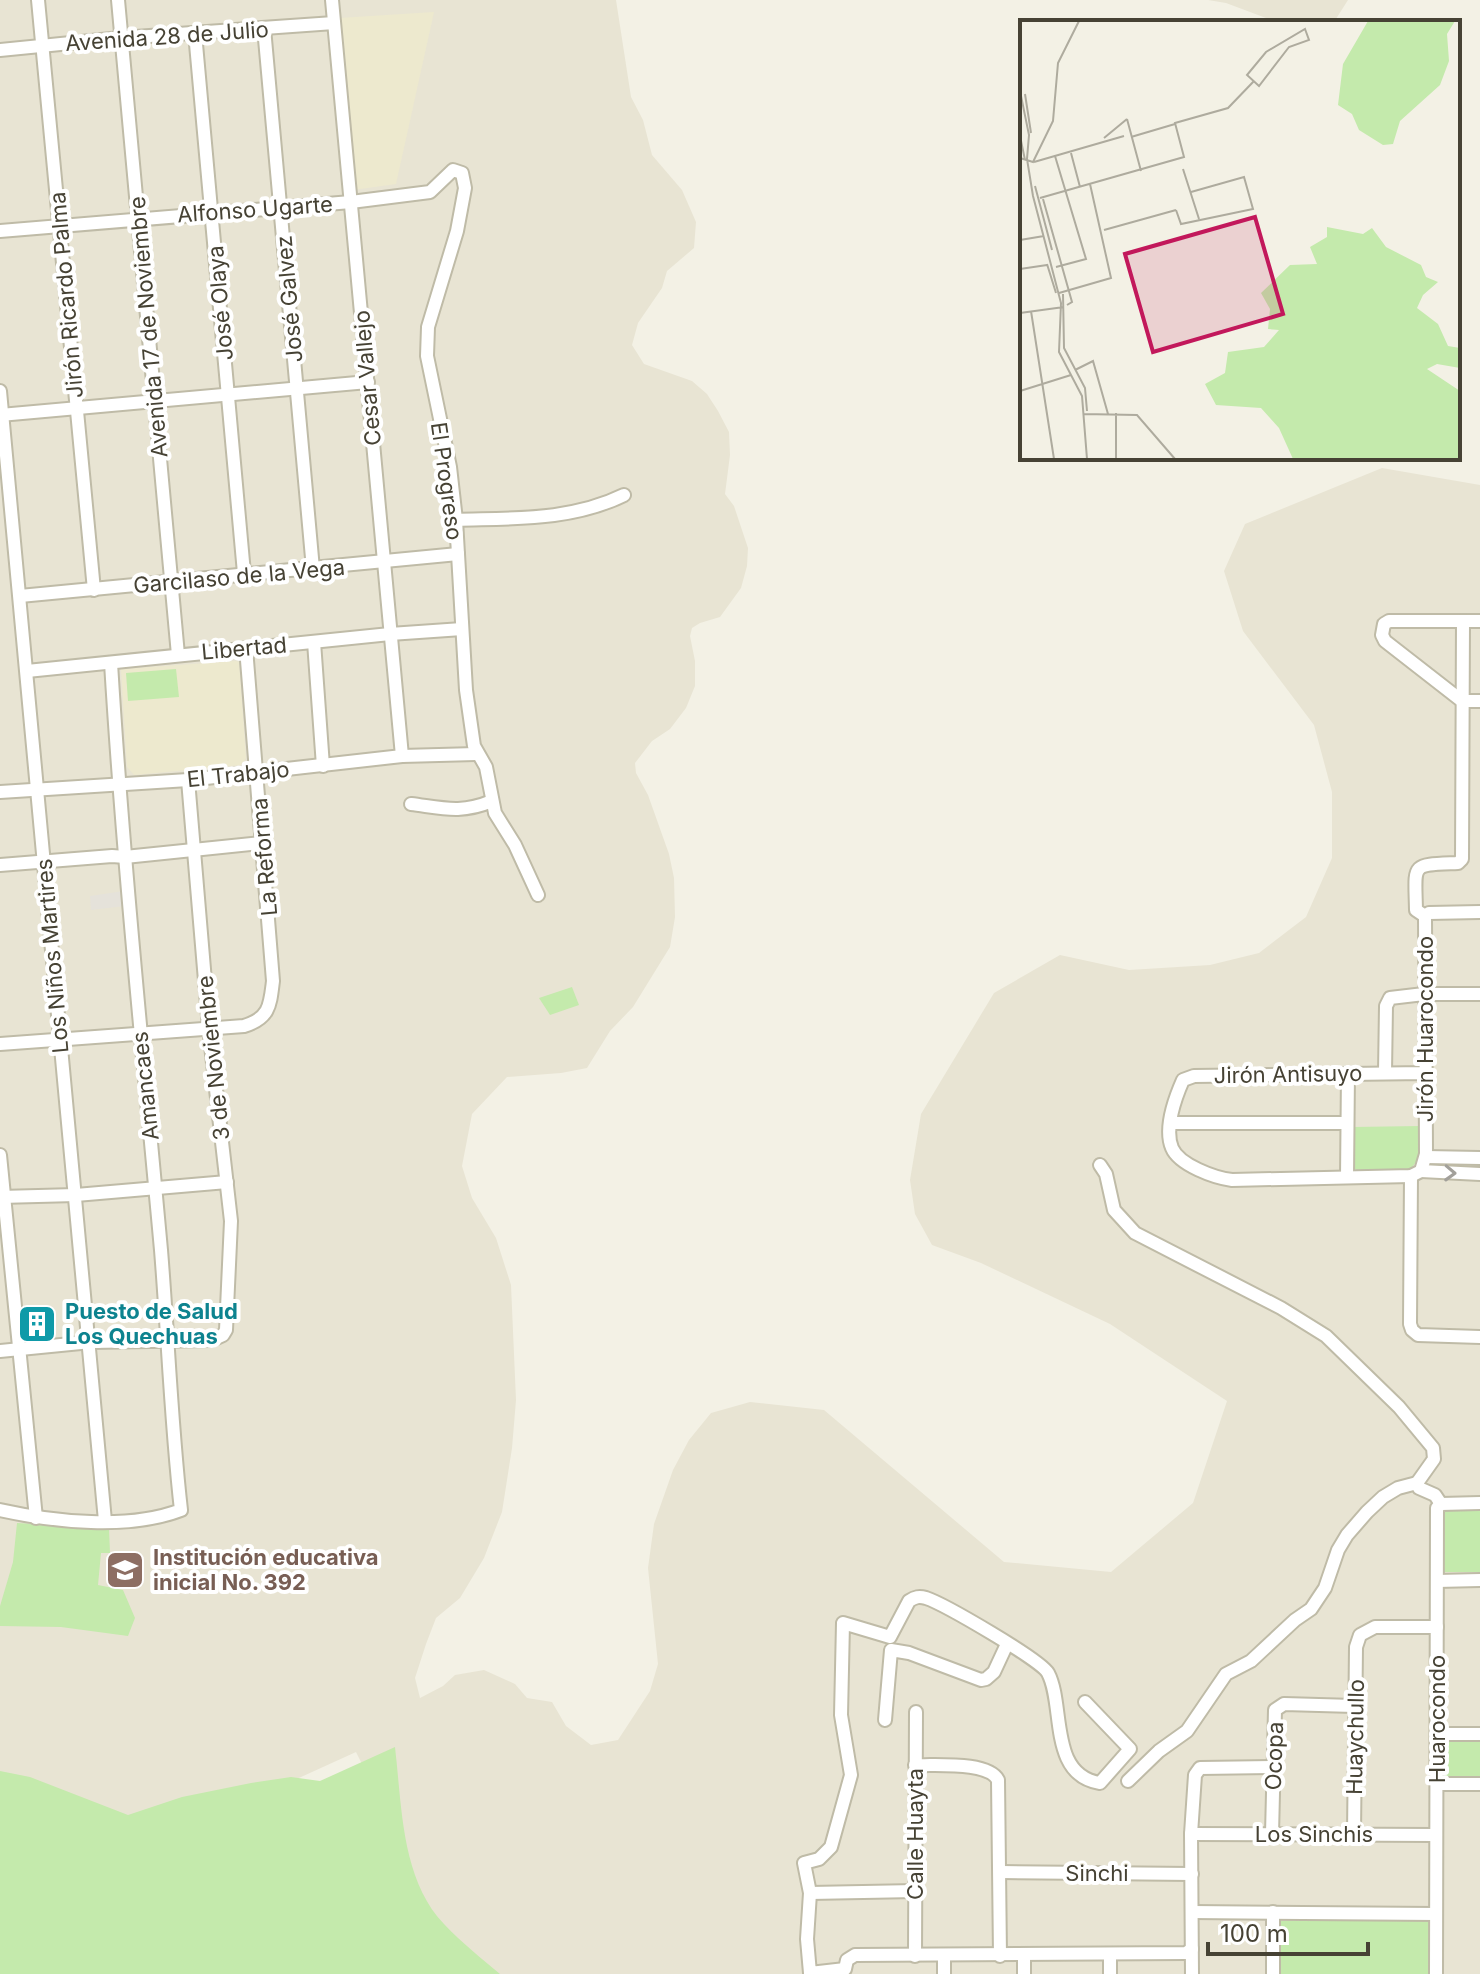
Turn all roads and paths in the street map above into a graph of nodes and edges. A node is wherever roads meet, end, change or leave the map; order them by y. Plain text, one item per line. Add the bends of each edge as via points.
1 (38, 0) edge
2 (118, 0) edge
3 (332, 0) edge
4 (334, 23) junction
5 (264, 28) junction
6 (195, 33) junction
7 (121, 38) junction
8 (42, 45) junction
9 (0, 50) edge
10 (453, 170) joint
11 (351, 202) junction
12 (281, 207) junction
13 (212, 213) junction
14 (137, 218) junction
15 (59, 225) junction
16 (0, 231) edge
17 (368, 382) junction
18 (298, 389) junction
19 (0, 391) edge
20 (228, 395) junction
21 (156, 401) junction
22 (76, 408) junction
23 (1, 415) edge
24 (624, 495) dead end
25 (456, 520) junction
26 (458, 554) junction
27 (383, 562) junction
28 (313, 569) junction
29 (244, 573) junction
30 (170, 582) junction
31 (94, 590) junction
32 (20, 596) junction
33 (1463, 621) junction
34 (1480, 621) edge
35 (462, 629) junction
36 (390, 634) junction
37 (314, 642) junction
38 (246, 648) junction
39 (178, 655) junction
40 (111, 663) junction
41 (27, 671) junction
42 (1462, 701) junction
43 (1480, 701) edge
44 (476, 754) junction
45 (402, 756) junction
46 (323, 766) junction
47 (257, 771) junction
48 (188, 780) junction
49 (118, 785) junction
50 (38, 790) junction
51 (0, 792) edge
52 (492, 801) junction
53 (411, 804) dead end
54 (261, 843) junction
55 (193, 851) junction
56 (125, 857) junction
57 (44, 862) junction
58 (0, 865) edge
59 (538, 895) dead end
60 (1480, 912) edge
61 (1425, 916) junction
62 (1424, 994) junction
63 (1480, 994) edge
64 (209, 1028) junction
65 (140, 1036) junction
66 (60, 1040) junction
67 (0, 1044) edge
68 (1348, 1073) junction
69 (1385, 1073) junction
70 (1425, 1073) junction
71 (1171, 1123) junction
72 (1347, 1123) junction
73 (0, 1155) edge
74 (1426, 1157) junction
75 (1480, 1158) edge
76 (1100, 1165) dead end
77 (1416, 1173) junction
78 (1480, 1174) edge
79 (1347, 1177) junction
80 (227, 1182) junction
81 (155, 1186) junction
82 (76, 1195) junction
83 (2, 1197) edge
84 (1480, 1337) edge
85 (169, 1339) junction
86 (91, 1342) junction
87 (19, 1349) junction
88 (0, 1351) edge
89 (1417, 1483) junction
90 (1480, 1503) edge
91 (1441, 1504) junction
92 (0, 1510) edge
93 (36, 1518) junction
94 (105, 1521) junction
95 (1480, 1580) edge
96 (1437, 1581) junction
97 (1437, 1627) junction
98 (1007, 1644) junction
99 (1085, 1702) dead end
100 (1354, 1706) junction
101 (916, 1712) dead end
102 (885, 1720) dead end
103 (1437, 1734) junction
104 (1480, 1734) edge
105 (915, 1765) junction
106 (1273, 1767) junction
107 (1128, 1781) dead end
108 (1437, 1784) junction
109 (1480, 1784) edge
110 (1191, 1834) junction
111 (1272, 1834) junction
112 (1354, 1834) junction
113 (1436, 1835) junction
114 (1001, 1872) junction
115 (1192, 1874) junction
116 (916, 1891) junction
117 (810, 1893) junction
118 (1192, 1912) junction
119 (1273, 1912) junction
120 (1436, 1914) junction
121 (1192, 1949) junction
122 (1110, 1954) junction
123 (1024, 1955) junction
124 (915, 1956) junction
125 (944, 1956) junction
126 (1000, 1956) junction
127 (810, 1973) edge
128 (944, 1974) edge
129 (1024, 1974) edge
130 (1110, 1974) edge
131 (1192, 1974) edge
132 (1273, 1974) edge
133 (1436, 1974) edge

1 - 8 street, Jirón Ricardo Palma
2 - 7 street, Avenida 17 de Noviembre
3 - 4 street, Cesar Vallejo
4 - 5 street, Avenida 28 de Julio
4 - 11 street, Cesar Vallejo
5 - 6 street, Avenida 28 de Julio
5 - 12 street, José Galvez
6 - 7 street, Avenida 28 de Julio
6 - 13 street, José Olaya
7 - 8 street, Avenida 28 de Julio
7 - 14 street, Avenida 17 de Noviembre
8 - 9 street, Avenida 28 de Julio
8 - 15 street, Jirón Ricardo Palma
10 - 11 street, Alfonso Ugarte via 430,192
10 - 25 street, El Progreso via 463,175 463,199 426,342
11 - 12 street, Alfonso Ugarte
11 - 17 street, Cesar Vallejo
12 - 13 street, Alfonso Ugarte
12 - 18 street, José Galvez
13 - 14 street, Alfonso Ugarte
13 - 20 street, José Olaya
14 - 15 street, Alfonso Ugarte
14 - 21 street, Avenida 17 de Noviembre
15 - 16 street, Alfonso Ugarte
15 - 22 street, Jirón Ricardo Palma
17 - 18 street
17 - 27 street, Cesar Vallejo
18 - 20 street
18 - 28 street, José Galvez
19 - 23 street, Los Niños Martires
20 - 21 street
20 - 29 street, José Olaya
21 - 22 street
21 - 30 street, Avenida 17 de Noviembre
22 - 23 street
22 - 31 street, Jirón Ricardo Palma
23 - 32 street, Los Niños Martires
24 - 25 street via 585,511
25 - 26 street, El Progreso
26 - 27 street, Garcilaso de la Vega
26 - 35 street, El Progreso
27 - 28 street, Garcilaso de la Vega
27 - 36 street, Cesar Vallejo
28 - 29 street, Garcilaso de la Vega
29 - 30 street, Garcilaso de la Vega
30 - 31 street, Garcilaso de la Vega
30 - 39 street, Avenida 17 de Noviembre
31 - 32 street, Garcilaso de la Vega
32 - 41 street, Los Niños Martires
33 - 34 street
33 - 42 street, Jirón Huarocondo
33 - 42 street via 1389,621 1382,629 1385,641
35 - 36 street, Libertad
35 - 44 street, El Progreso
36 - 37 street, Libertad
36 - 45 street, Cesar Vallejo
37 - 38 street, Libertad
37 - 46 street
38 - 39 street, Libertad
38 - 47 street, La Reforma
39 - 40 street, Libertad
40 - 41 street, Libertad
40 - 49 street, Amancaes
41 - 50 street, Los Niños Martires
42 - 43 street
42 - 61 street, Jirón Huarocondo via 1462,859 1419,868 1416,910
44 - 45 street, El Trabajo
44 - 52 street, El Progreso via 486,767
45 - 46 street, El Trabajo
46 - 47 street, El Trabajo
47 - 48 street, El Trabajo
47 - 54 street, La Reforma
48 - 49 street, El Trabajo
48 - 55 street, 3 de Noviembre
49 - 50 street, El Trabajo
49 - 56 street, Amancaes
50 - 51 street, El Trabajo
50 - 57 street, Los Niños Martires
52 - 53 street via 456,810
52 - 59 street, El Progreso
54 - 55 street
54 - 64 street, La Reforma via 273,981 269,1005 264,1017 244,1026
55 - 56 street
55 - 64 street, 3 de Noviembre
56 - 57 street
56 - 65 street, Amancaes
57 - 58 street
57 - 66 street, Los Niños Martires
60 - 61 street
61 - 62 street, Jirón Huarocondo
62 - 63 street
62 - 69 street via 1392,997 1386,1006
62 - 70 street, Jirón Huarocondo
64 - 65 street
64 - 80 street, 3 de Noviembre
65 - 66 street
65 - 81 street, Amancaes
66 - 67 street
66 - 82 street, Los Niños Martires
68 - 69 street, Jirón Antisuyo
68 - 71 street, Jirón Antisuyo via 1194,1076 1183,1080
68 - 72 street
69 - 70 street, Jirón Antisuyo
70 - 74 street, Jirón Huarocondo
71 - 72 street
71 - 79 street via 1171,1147 1177,1155 1213,1176 1243,1181
72 - 79 street
73 - 83 street
74 - 75 street
74 - 77 street, Jirón Huarocondo
76 - 89 street via 1114,1210 1135,1233 1281,1308 1338,1345 1433,1448 1434,1459
77 -> 78 street
77 - 79 street
77 - 84 street, Jirón Huarocondo via 1412,1330 1418,1335
80 - 81 street
80 - 85 street, 3 de Noviembre via 228,1324 223,1335 212,1340
81 - 82 street
81 - 85 street, Amancaes
82 - 83 street
82 - 86 street, Los Niños Martires
83 - 87 street
85 - 86 street
85 - 94 street, Amancaes via 181,1510 140,1520
86 - 87 street
86 - 94 street, Los Niños Martires
87 - 88 street
87 - 93 street
89 - 91 street
89 - 107 street via 1398,1488 1367,1512 1338,1550 1311,1609 1251,1661 1226,1674 1187,1731
90 - 91 street
91 - 96 street, Huarocondo
92 - 93 street
93 - 94 street
95 - 96 street
96 - 97 street, Huarocondo
97 - 100 street, Huaychullo via 1366,1630 1357,1640
97 - 103 street, Huarocondo
98 - 99 street via 1041,1663 1049,1674 1064,1750 1081,1776 1100,1783 1130,1749
98 - 102 street via 994,1672 981,1680 891,1650
98 - 117 street via 919,1597 909,1601 890,1637 843,1623 841,1715 851,1775 831,1847 819,1859 804,1863
100 - 106 street, Ocopa via 1279,1706
100 - 112 street, Huaychullo
101 - 105 street, Calle Huayta
103 - 104 street
103 - 108 street, Huarocondo
105 - 114 street via 981,1768 995,1774 1000,1788
105 - 116 street, Calle Huayta
106 - 110 street via 1200,1768 1195,1775
106 - 111 street, Ocopa
108 - 109 street
108 - 113 street, Huarocondo
110 - 111 street, Los Sinchis
110 - 115 street
111 - 112 street, Los Sinchis
112 - 113 street, Los Sinchis
113 - 120 street, Huarocondo
114 - 115 street, Sinchi
114 - 126 street
115 - 118 street
116 - 117 street
116 - 124 street, Calle Huayta
117 - 127 street
118 - 119 street
118 - 121 street
119 - 120 street
119 - 132 street
120 - 133 street, Huarocondo
121 - 122 street
121 - 131 street
122 - 123 street
122 - 130 street
123 - 126 street
123 - 129 street
124 - 125 street
124 - 127 street via 855,1955 845,1969
125 - 126 street
125 - 128 street

